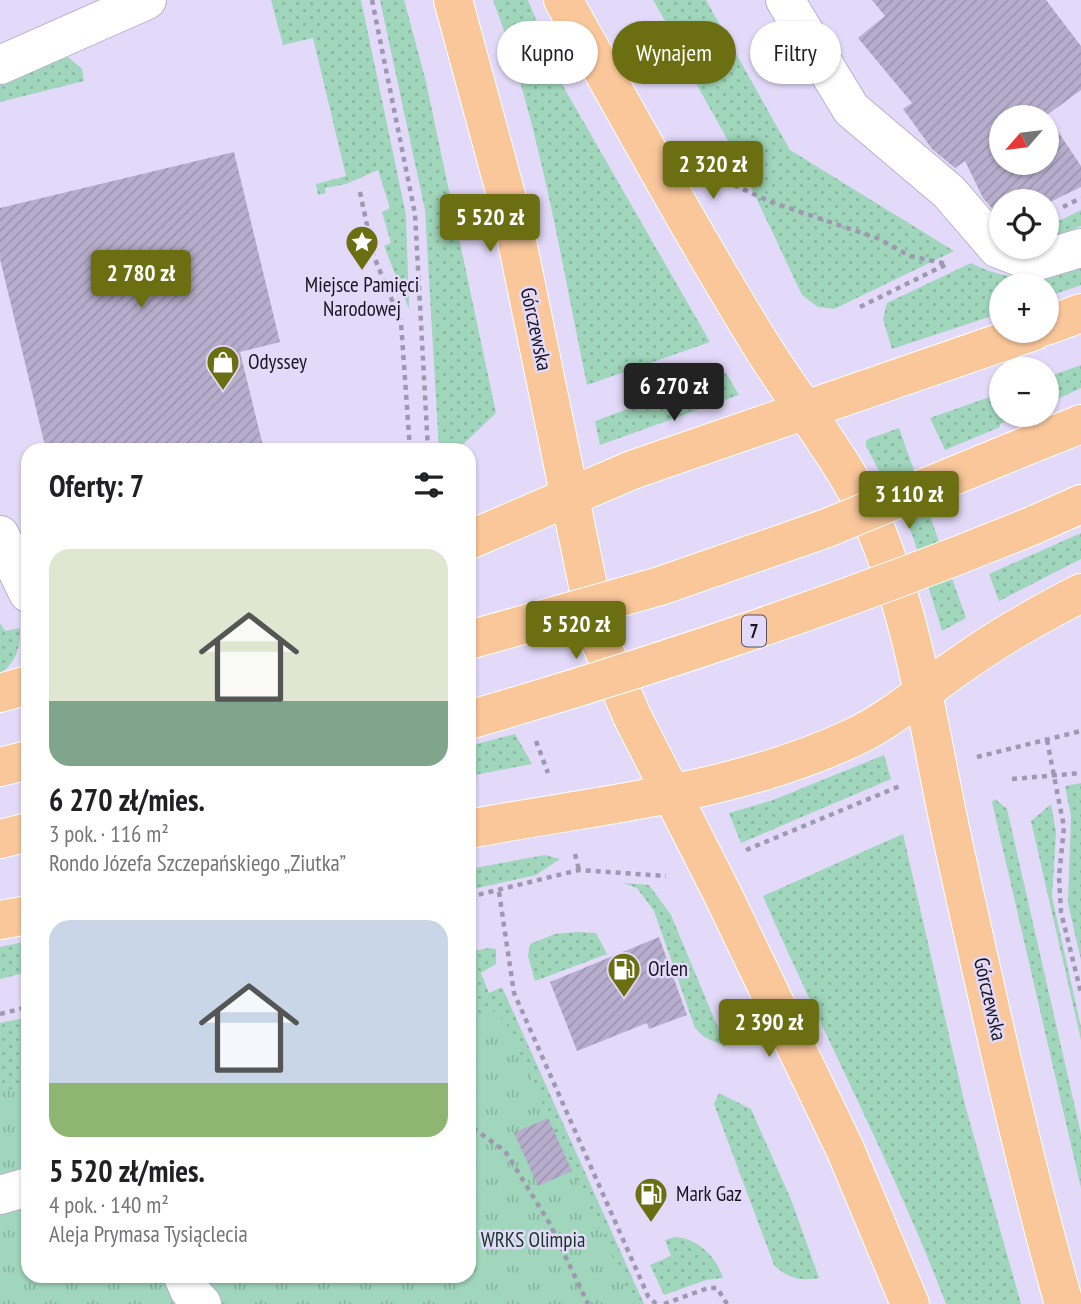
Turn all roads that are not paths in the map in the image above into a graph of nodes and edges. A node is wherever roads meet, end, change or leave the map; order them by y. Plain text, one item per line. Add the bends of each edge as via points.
1 (147, 0) edge
2 (453, 0) edge
3 (563, 0) edge
4 (785, 0) edge
5 (0, 65) edge
6 (1081, 248) edge
7 (1081, 313) edge
8 (1059, 321) edge
9 (999, 343) edge
10 (802, 411) junction
11 (1081, 424) edge
12 (570, 496) junction
13 (1081, 504) edge
14 (476, 537) edge
15 (1081, 593) edge
16 (476, 638) edge
17 (21, 687) edge
18 (0, 693) edge
19 (922, 693) junction
20 (476, 718) edge
21 (21, 762) edge
22 (0, 767) edge
23 (673, 794) junction
24 (476, 828) edge
25 (21, 834) edge
26 (0, 839) edge
27 (21, 916) edge
28 (0, 920) edge
29 (21, 1189) edge
30 (0, 1195) edge
31 (186, 1283) edge
32 (202, 1304) edge
33 (910, 1304) edge
34 (1064, 1304) edge

1 - 5 lane
2 - 12 main road, Górczewska via 512,217
3 - 10 main road
4 - 6 lane via 851,109 948,192 998,249 1034,262
7 - 8 main road
9 - 10 main road
10 - 12 main road
10 - 19 main road, Górczewska via 851,480 881,541 903,607
11 - 16 main road, bridge via 827,528 660,586
12 - 14 main road
12 - 23 main road, Górczewska via 599,639
13 - 20 main road, 7, bridge via 918,573 810,612
15 - 19 main road via 997,639
17 - 18 main road
19 - 23 main road via 871,729 803,760
19 - 34 main road, Górczewska via 1037,1206
21 - 22 main road
23 - 24 main road
23 - 33 main road via 845,1149
25 - 26 main road
27 - 28 main road
29 - 30 lane
31 - 32 lane

